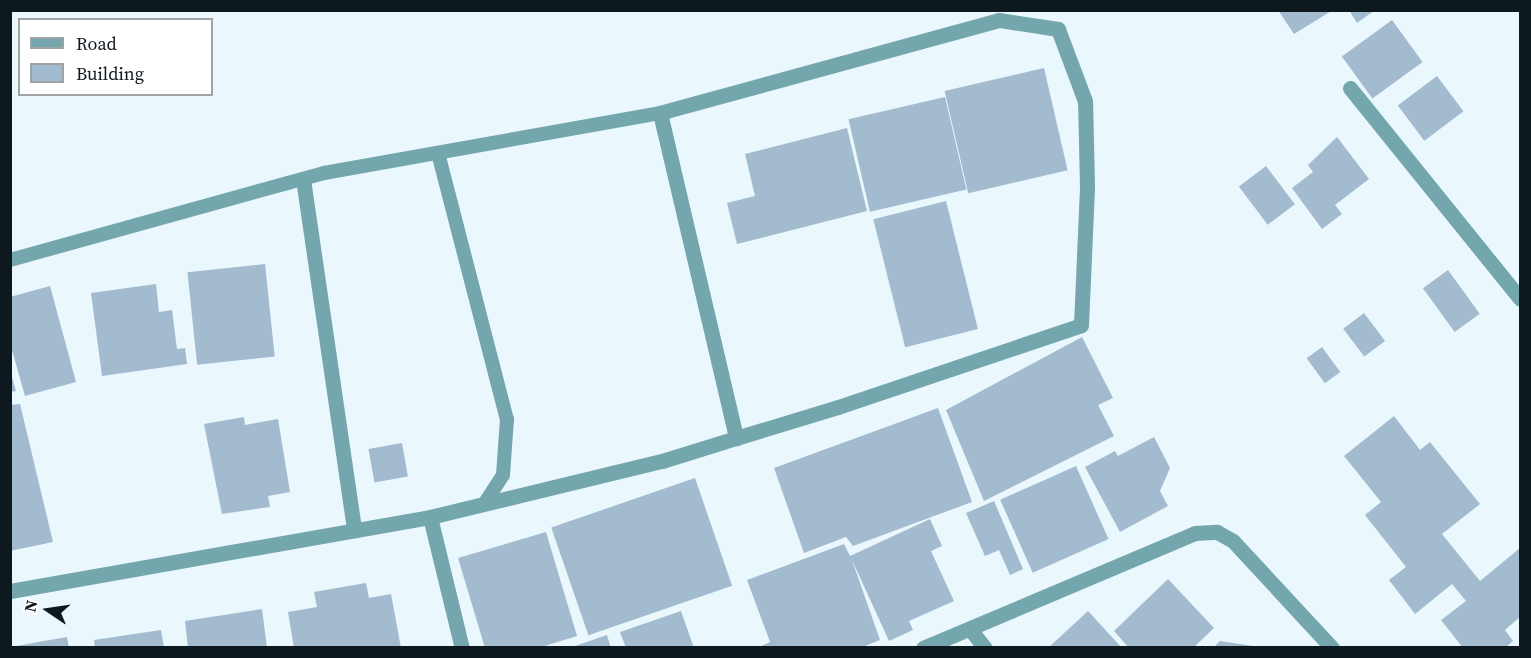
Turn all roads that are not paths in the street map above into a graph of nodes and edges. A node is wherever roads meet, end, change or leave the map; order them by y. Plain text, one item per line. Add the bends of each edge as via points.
1 (1350, 88) dead end
2 (660, 113) junction
3 (438, 153) junction
4 (303, 179) junction
5 (10, 261) edge
6 (1521, 299) edge
7 (736, 438) junction
8 (484, 504) junction
9 (430, 517) junction
10 (354, 530) junction
11 (10, 591) edge
12 (970, 629) junction
13 (462, 648) edge
14 (923, 648) edge
15 (985, 648) edge
16 (1332, 648) edge

1 - 6 street
2 - 3 lane
2 - 7 street
2 - 7 street via 999,20 1058,29 1085,101 1087,186 1081,325
3 - 4 lane
3 - 8 lane via 507,419 503,475
4 - 5 lane
4 - 10 street
7 - 8 street via 662,461
8 - 9 street
9 - 10 street
9 - 13 street
10 - 11 street
12 - 14 street
12 - 15 street
12 - 16 street via 1195,533 1217,532 1233,541

